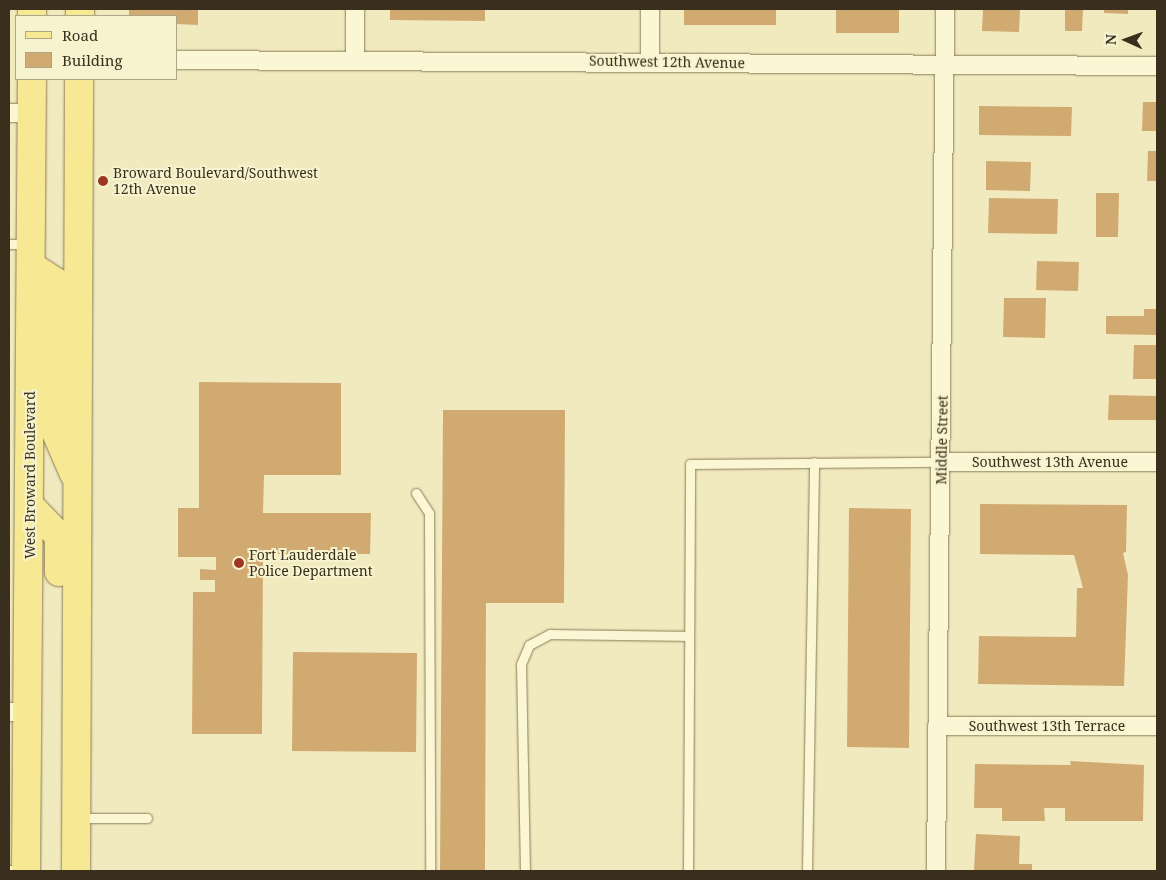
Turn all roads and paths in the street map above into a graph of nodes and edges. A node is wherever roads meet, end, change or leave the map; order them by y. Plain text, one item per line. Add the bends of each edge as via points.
1 (355, 9) edge
2 (650, 9) edge
3 (945, 9) edge
4 (355, 59) junction
5 (178, 60) edge
6 (650, 62) junction
7 (945, 64) junction
8 (1157, 66) edge
9 (32, 80) edge
10 (79, 80) edge
11 (20, 113) edge
12 (23, 251) edge
13 (814, 462) junction
14 (942, 462) junction
15 (1157, 462) edge
16 (78, 484) junction
17 (416, 493) dead end
18 (30, 506) junction
19 (689, 636) junction
20 (19, 712) edge
21 (937, 726) junction
22 (1157, 726) edge
23 (77, 765) junction
24 (77, 818) junction
25 (148, 818) dead end
26 (9, 870) edge
27 (26, 871) edge
28 (76, 871) edge
29 (430, 871) edge
30 (526, 871) edge
31 (688, 871) edge
32 (807, 871) edge
33 (936, 871) edge

1 - 4 street
2 - 6 street
3 - 7 street, Middle Street
4 - 5 street, Southwest 12th Avenue
4 - 6 street, Southwest 12th Avenue
6 - 7 street, Southwest 12th Avenue
7 - 8 street, Southwest 12th Avenue
7 - 14 street, Middle Street
9 - 11 main road, West Broward Boulevard
10 - 16 main road
11 - 12 main road, West Broward Boulevard
12 - 16 main road via 56,282 54,428
12 - 18 main road, West Broward Boulevard
13 - 14 lane
13 - 19 lane via 690,464
13 - 32 lane
14 - 15 street, Southwest 13th Avenue
14 - 21 street, Middle Street
16 - 23 main road
17 - 29 lane via 429,513
18 - 20 main road, West Broward Boulevard
18 - 23 main road via 59,536 60,731
19 - 30 lane via 550,634 529,645 521,664
19 - 31 lane
20 - 27 main road, West Broward Boulevard
21 - 22 street, Southwest 13th Terrace
21 - 33 street, Middle Street
23 - 24 main road
24 - 25 lane
24 - 28 main road
26 - 27 lane

